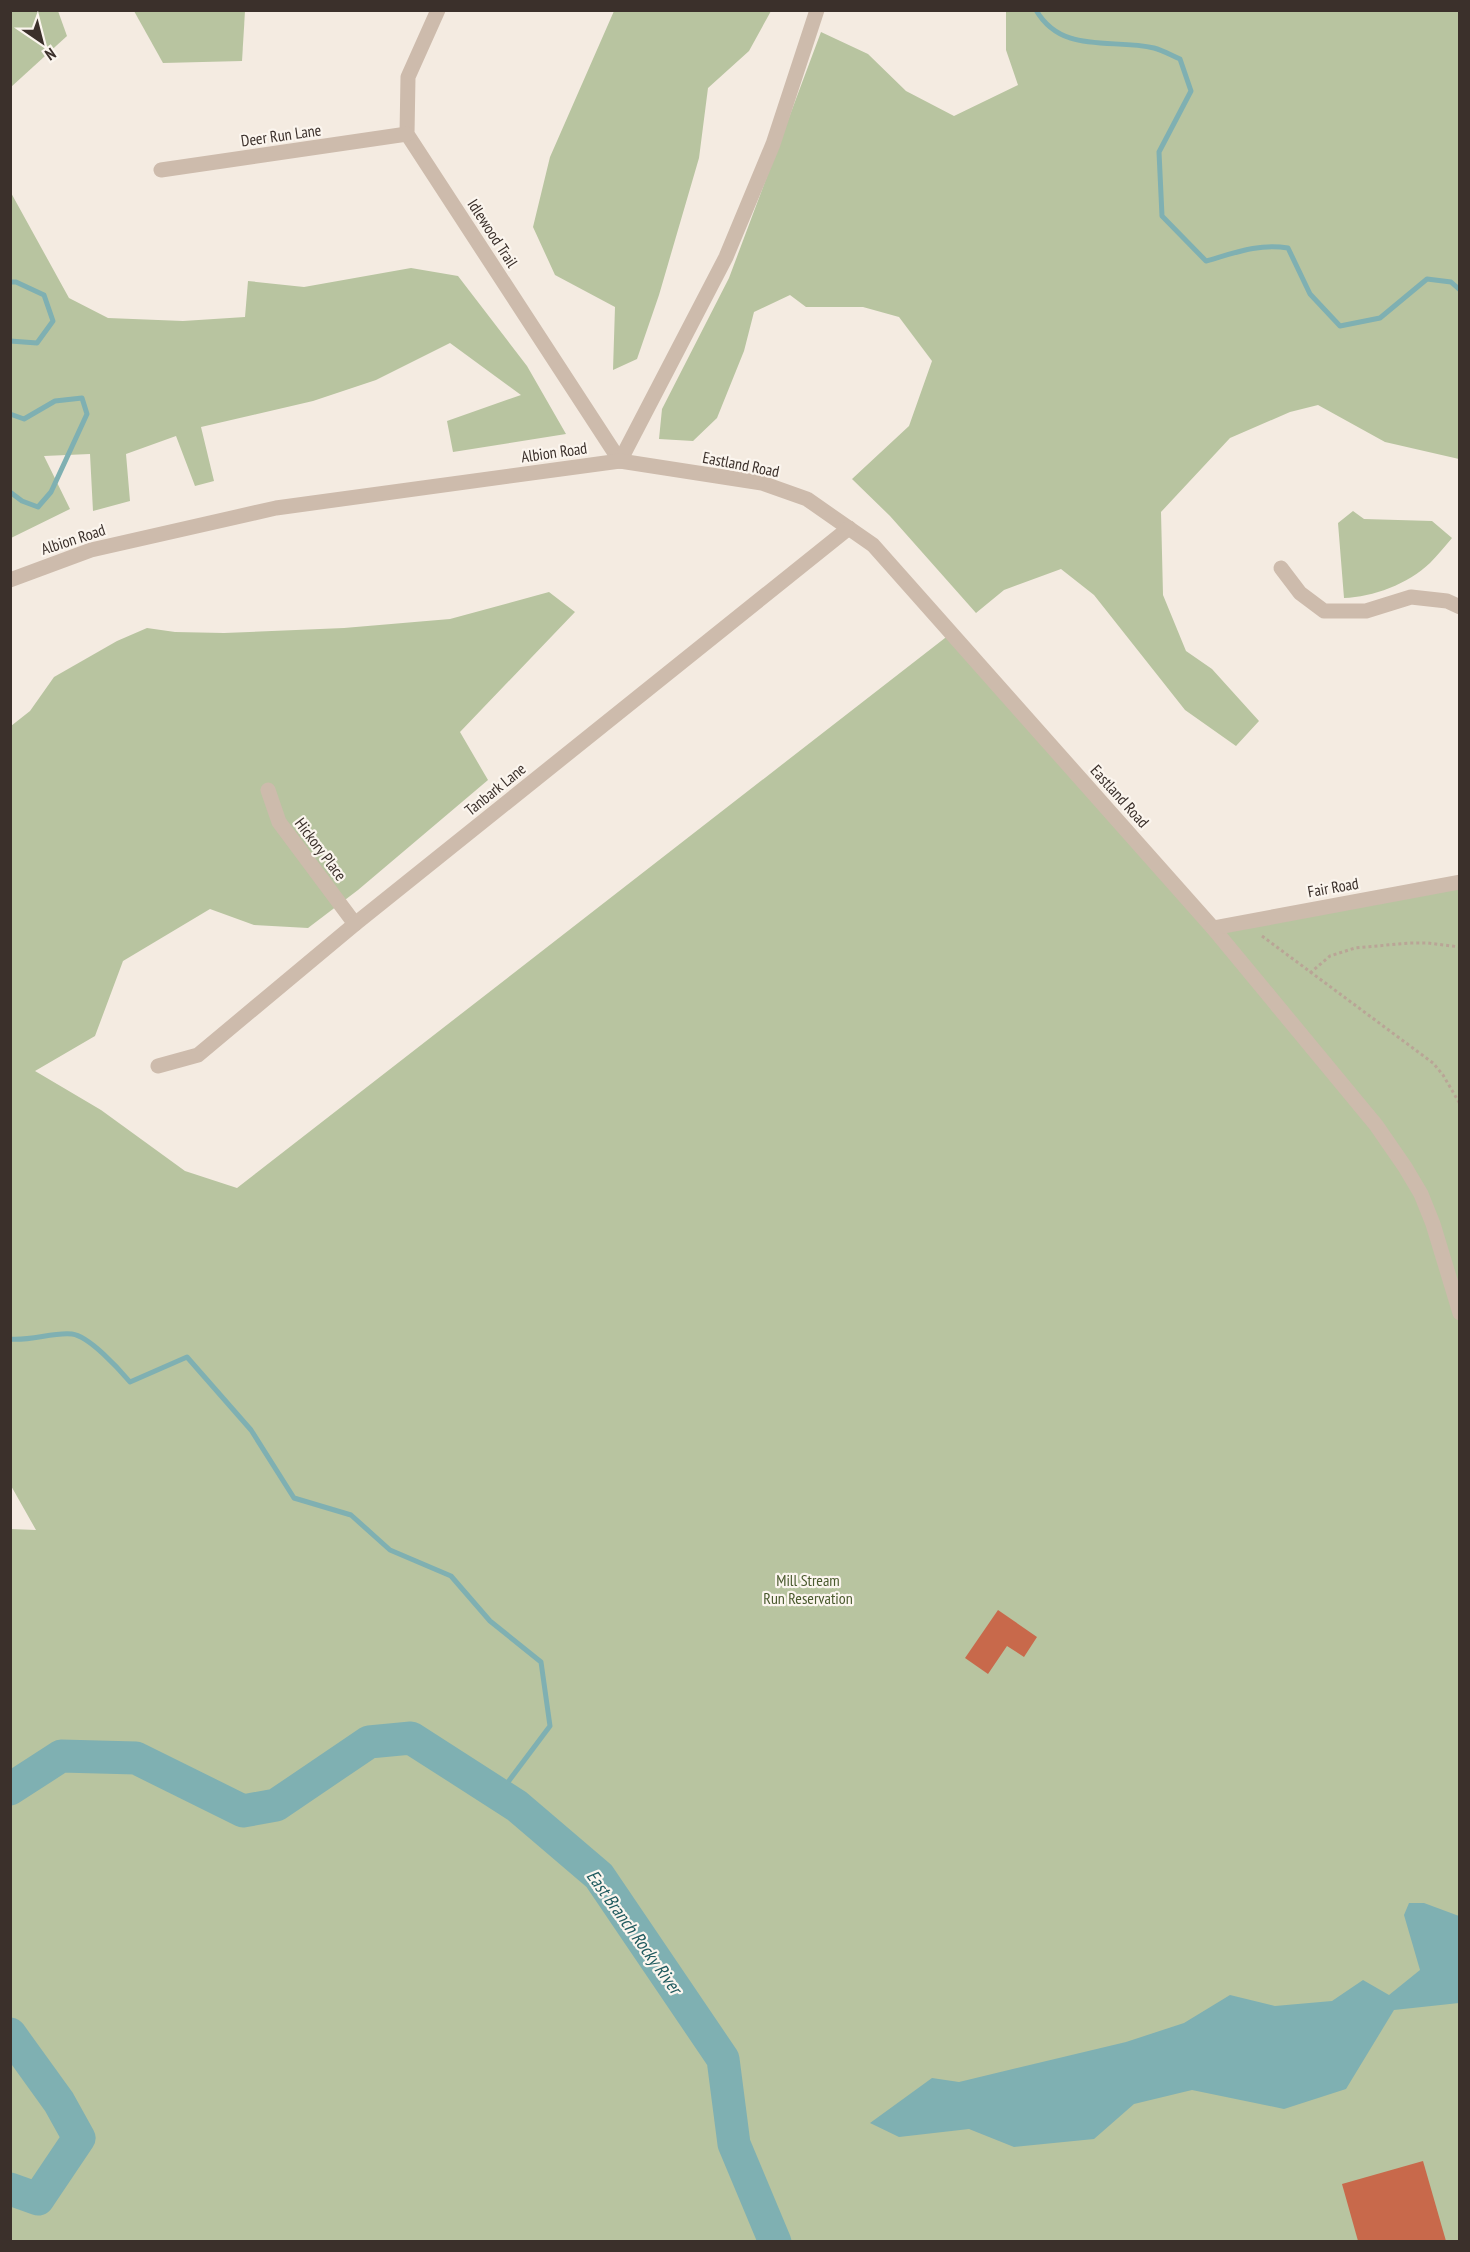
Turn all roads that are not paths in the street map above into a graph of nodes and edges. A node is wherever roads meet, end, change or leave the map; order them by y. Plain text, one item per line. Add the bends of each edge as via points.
1 (438, 10) edge
2 (817, 10) edge
3 (407, 135) junction
4 (161, 170) dead end
5 (620, 461) junction
6 (849, 528) junction
7 (1281, 568) dead end
8 (10, 580) edge
9 (1460, 607) edge
10 (268, 790) dead end
11 (1460, 882) edge
12 (355, 924) junction
13 (1213, 928) junction
14 (158, 1066) dead end
15 (1460, 1313) edge

1 - 3 street via 408,77
2 - 5 street via 773,144 726,257
3 - 4 street, Deer Run Lane
3 - 5 street, Idlewood Trail
5 - 6 street, Eastland Road via 762,483 807,499
5 - 8 street, Albion Road via 276,508 91,550
6 - 12 street, Tanbark Lane
6 - 13 street, Eastland Road via 873,545
7 - 9 street via 1300,593 1324,611 1366,611 1411,597 1447,601
10 - 12 street, Hickory Place via 279,822
11 - 13 street, Fair Road
12 - 14 street, Tanbark Lane via 198,1055
13 - 15 street, Eastland Road via 1376,1125 1406,1167 1433,1224

